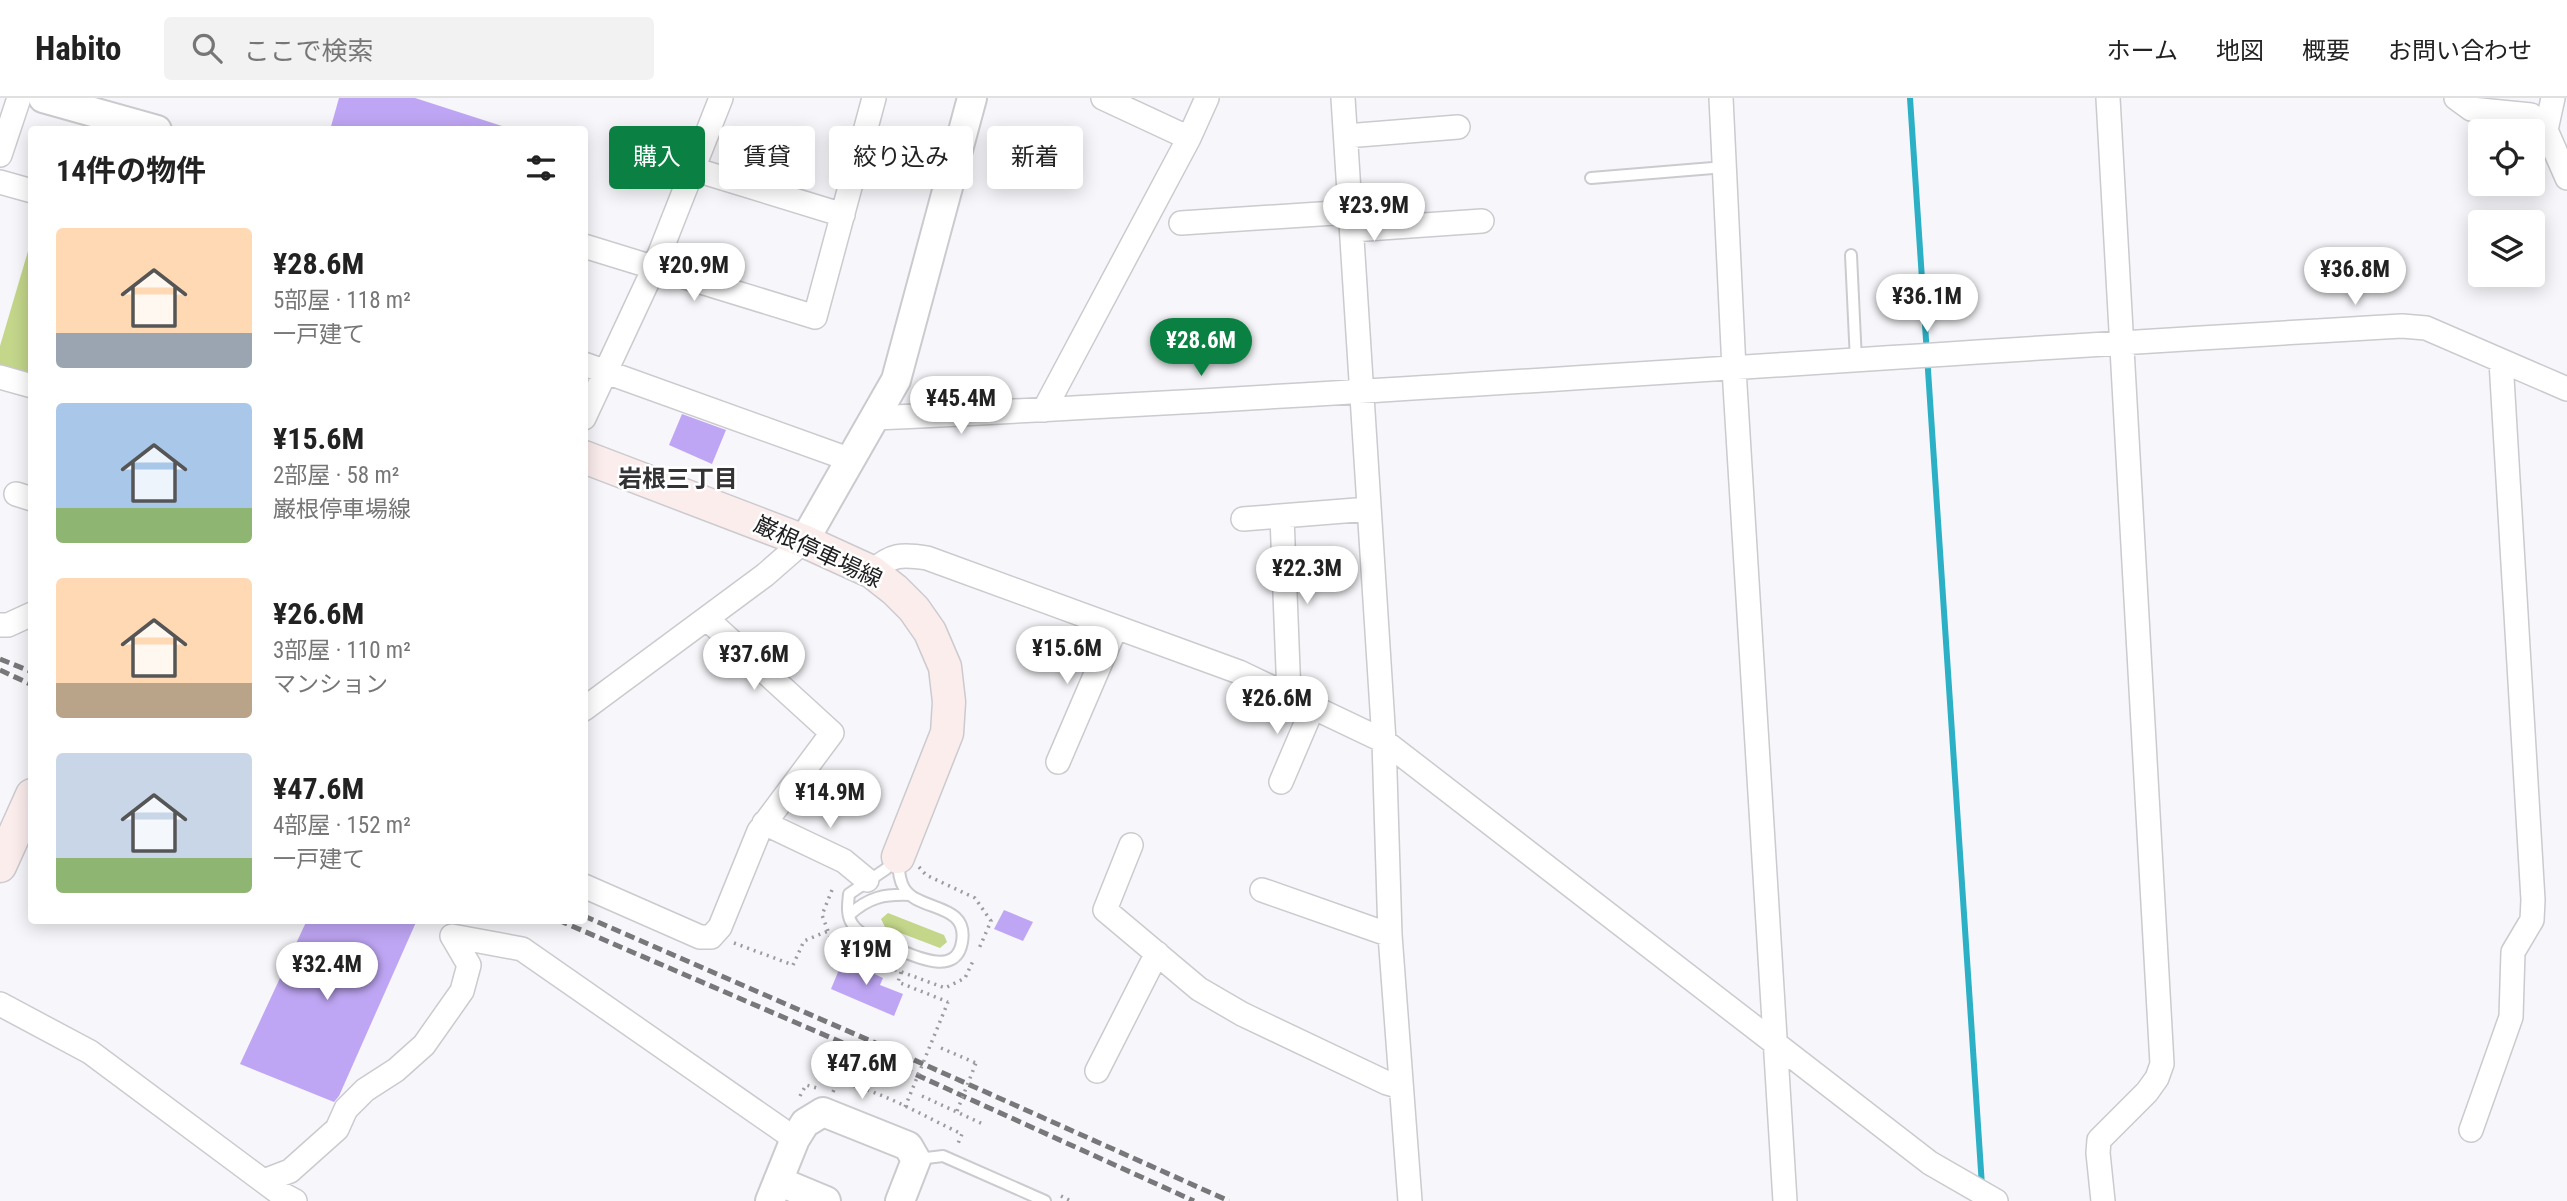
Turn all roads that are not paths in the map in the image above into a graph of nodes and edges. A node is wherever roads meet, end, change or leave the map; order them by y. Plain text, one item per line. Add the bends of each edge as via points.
1 (19, 98) edge
2 (43, 98) edge
3 (721, 98) edge
4 (874, 98) edge
5 (972, 98) edge
6 (1103, 98) edge
7 (1207, 98) edge
8 (1343, 98) edge
9 (1721, 98) edge
10 (2108, 98) edge
11 (2456, 98) edge
12 (2553, 98) edge
13 (1128, 103) edge
14 (144, 126) edge
15 (1458, 127) dead end
16 (2546, 130) junction
17 (1346, 136) junction
18 (1189, 138) junction
19 (705, 139) edge
20 (0, 155) edge
21 (1725, 167) junction
22 (705, 173) edge
23 (1591, 178) dead end
24 (2567, 178) edge
25 (0, 182) edge
26 (685, 189) edge
27 (28, 190) edge
28 (843, 215) junction
29 (1482, 220) dead end
30 (1351, 221) junction
31 (1181, 223) dead end
32 (588, 247) edge
33 (1852, 255) dead end
34 (654, 268) junction
35 (2122, 342) junction
36 (2501, 360) junction
37 (1856, 361) junction
38 (595, 368) edge
39 (1734, 369) junction
40 (0, 377) edge
41 (28, 385) edge
42 (2567, 389) edge
43 (1361, 390) junction
44 (588, 400) edge
45 (1044, 410) junction
46 (875, 418) junction
47 (588, 459) edge
48 (851, 460) junction
49 (1369, 509) junction
50 (1282, 517) junction
51 (1243, 519) dead end
52 (804, 541) junction
53 (872, 572) junction
54 (28, 616) edge
55 (706, 619) junction
56 (0, 625) edge
57 (1116, 627) junction
58 (1289, 695) junction
59 (588, 706) edge
60 (1313, 707) junction
61 (1384, 741) junction
62 (1058, 762) dead end
63 (1281, 782) dead end
64 (28, 804) edge
65 (764, 823) junction
66 (1131, 845) dead end
67 (898, 857) junction
68 (0, 866) edge
69 (867, 880) junction
70 (588, 888) edge
71 (1262, 890) dead end
72 (910, 895) junction
73 (849, 915) junction
74 (449, 928) edge
75 (1390, 935) junction
76 (1157, 953) junction
77 (0, 1004) edge
78 (1776, 1045) junction
79 (1097, 1071) dead end
80 (1401, 1087) junction
81 (2471, 1130) dead end
82 (795, 1139) junction
83 (916, 1160) junction
84 (264, 1181) junction
85 (774, 1191) edge
86 (295, 1201) edge
87 (826, 1201) edge
88 (900, 1201) edge
89 (1045, 1201) edge
90 (1410, 1201) edge
91 (1785, 1201) edge
92 (1996, 1201) edge
93 (2104, 1201) edge

1 - 20 street
2 - 14 street
3 - 19 street
4 - 28 street
5 - 46 street via 896,380
6 - 13 street
7 - 18 street
8 - 17 street
9 - 21 street
10 - 35 street
11 - 16 street via 2471,109 2531,115
12 - 16 street
13 - 18 street
15 - 17 street
16 - 24 street
17 - 30 street
18 - 45 street
21 - 23 lane
21 - 39 street
22 - 28 street
25 - 27 street
26 - 34 street
28 - 34 street via 815,317
29 - 30 street
30 - 31 street
30 - 43 street
32 - 34 street
33 - 37 lane
34 - 38 street
35 - 36 street via 2402,326 2426,328
35 - 37 street
35 - 93 street via 2162,1064 2147,1092 2099,1140
36 - 42 street
36 - 81 street via 2533,900 2532,920 2513,953 2511,1017
37 - 39 street
38 - 44 street
38 - 48 street
39 - 43 street
39 - 78 street
40 - 41 street
43 - 45 street
43 - 49 street
45 - 46 street
46 - 48 street
47 - 52 main road, 巌根停車場線
48 - 52 street
49 - 50 street
49 - 61 street
50 - 51 street
50 - 58 street
52 - 53 main road, 巌根停車場線
52 - 55 street
53 - 57 street via 887,559 927,558
53 - 67 main road, 巌根停車場線 via 914,609 930,632 945,667 949,702 947,733
54 - 56 street
55 - 59 street
55 - 65 street via 832,733
57 - 58 street
57 - 62 street
58 - 60 street
60 - 61 street
60 - 63 street
61 - 75 street
61 - 78 street
64 - 68 main road
65 - 69 street via 844,861
65 - 70 street via 720,926 711,937 700,937
66 - 76 street via 1105,909
67 - 69 lane
67 - 72 lane via 899,875
69 - 73 lane via 849,894
71 - 75 street
72 - 73 lane via 864,901
72 - 73 lane via 952,913 961,926 958,953 949,960 928,962 861,933
74 - 82 street via 522,949
74 - 84 street via 469,965 462,991 431,1036 396,1070 365,1090 346,1109 337,1129 290,1171
75 - 80 street
76 - 79 street
76 - 80 street via 1199,989 1242,1014
77 - 84 street via 90,1052
78 - 91 street
78 - 92 street via 1930,1163
80 - 90 street
82 - 83 street via 805,1122 822,1112 908,1146
82 - 85 street
83 - 88 street
83 - 89 lane via 943,1156
84 - 86 street
85 - 87 street

